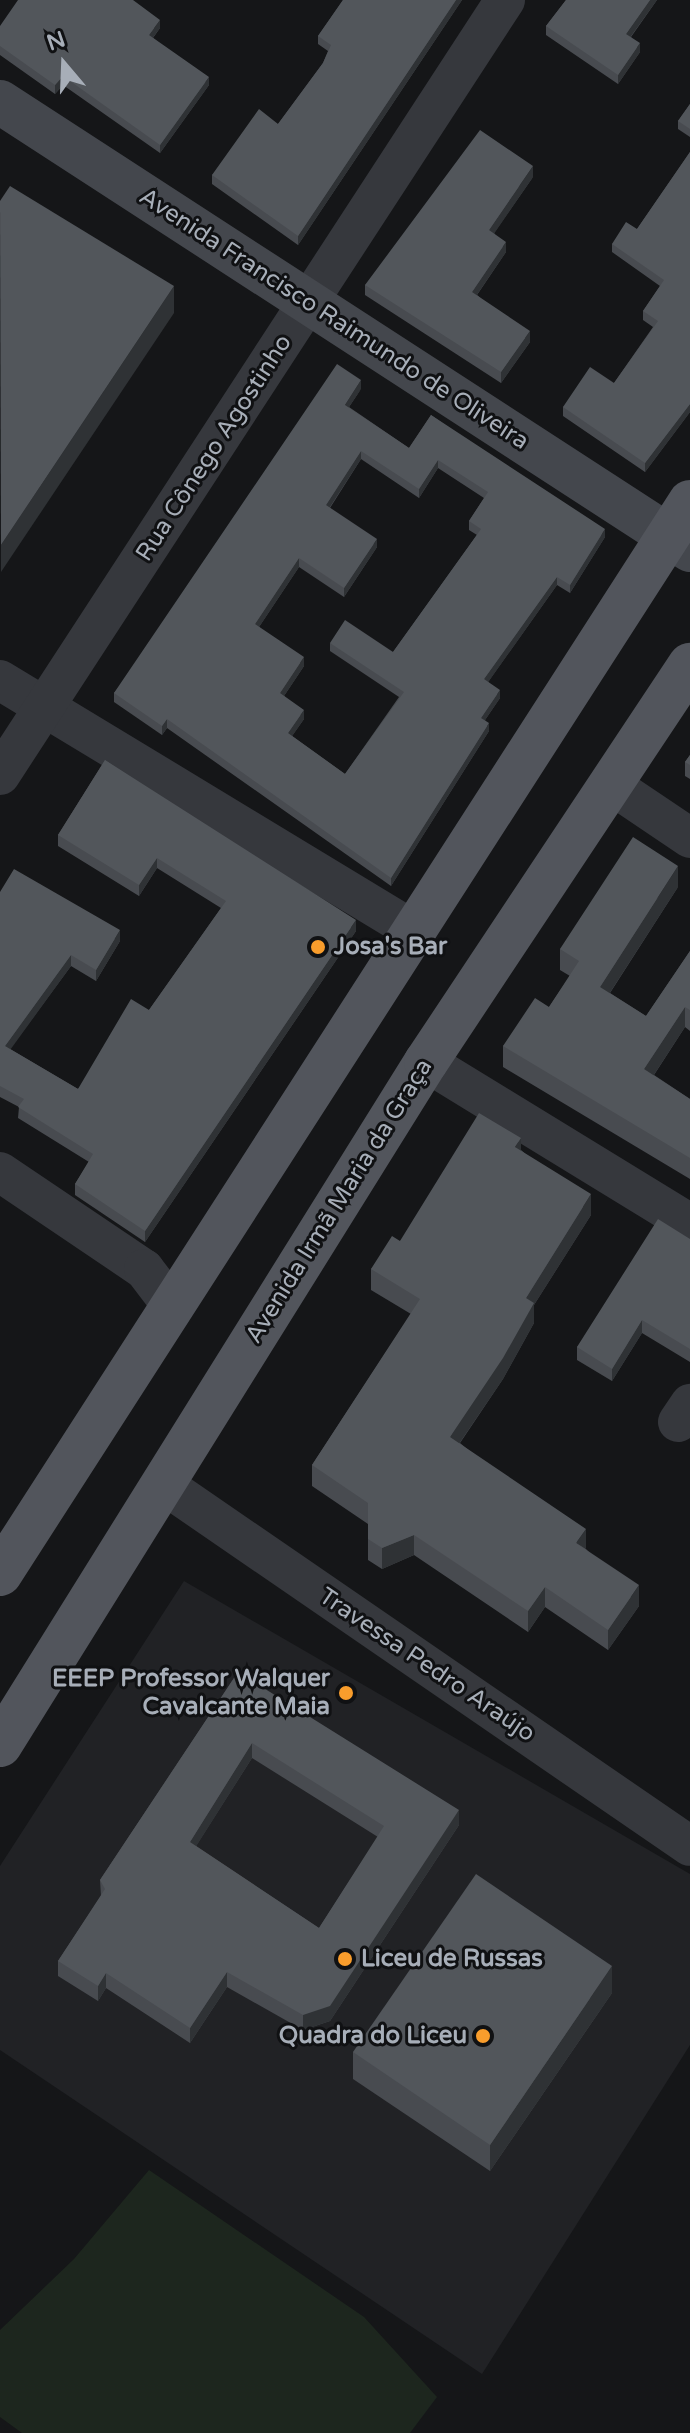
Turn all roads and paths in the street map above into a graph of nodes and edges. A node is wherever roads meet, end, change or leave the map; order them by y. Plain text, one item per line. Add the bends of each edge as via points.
1 (505, 0) edge
2 (0, 102) edge
3 (308, 303) junction
4 (683, 530) edge
5 (690, 665) edge
6 (0, 680) edge
7 (47, 706) junction
8 (0, 775) edge
9 (613, 786) junction
10 (690, 838) edge
11 (416, 932) junction
12 (426, 1062) junction
13 (0, 1172) edge
14 (690, 1224) edge
15 (173, 1307) junction
16 (163, 1484) junction
17 (0, 1574) edge
18 (0, 1745) edge
19 (690, 1846) edge

1 - 3 street, Rua Cônego Agostinho
2 - 3 street, Avenida Francisco Raimundo de Oliveira
3 - 4 street, Avenida Francisco Raimundo de Oliveira
3 - 7 street, Rua Cônego Agostinho
4 - 11 main road
5 - 9 main road, Avenida Irmã Maria da Graça
6 - 7 street
7 - 8 street, Rua Cônego Agostinho
7 - 11 street
9 - 10 street
9 - 12 main road, Avenida Irmã Maria da Graça
11 - 15 main road
12 - 14 street
12 - 16 main road, Avenida Irmã Maria da Graça
13 - 15 street via 144,1269
15 - 17 main road
16 - 18 main road, Avenida Irmã Maria da Graça
16 - 19 street, Travessa Pedro Araújo

